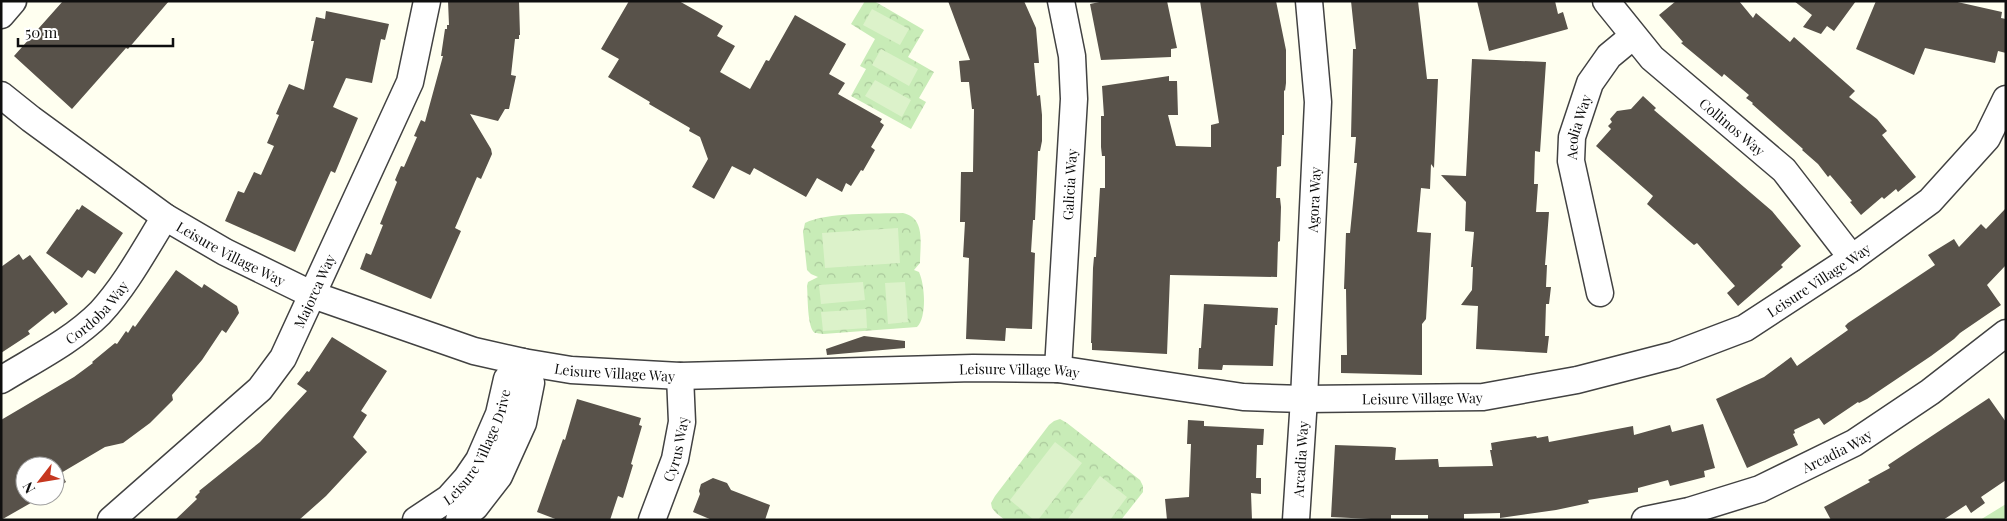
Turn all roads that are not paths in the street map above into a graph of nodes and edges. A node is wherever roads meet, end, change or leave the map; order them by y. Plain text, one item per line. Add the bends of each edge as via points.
1 (13, 1) edge
2 (427, 1) edge
3 (1061, 1) edge
4 (1309, 1) edge
5 (1606, 1) edge
6 (1, 14) edge
7 (1632, 36) junction
8 (1, 95) edge
9 (2006, 100) edge
10 (165, 217) junction
11 (1852, 258) junction
12 (1600, 294) dead end
13 (313, 295) junction
14 (2006, 333) edge
15 (523, 362) junction
16 (1058, 369) junction
17 (680, 376) junction
18 (1, 380) edge
19 (1304, 399) junction
20 (111, 520) edge
21 (416, 520) edge
22 (459, 520) edge
23 (652, 520) edge
24 (1296, 520) edge
25 (1645, 520) edge

1 - 6 street
2 - 13 street, Majorca Way via 410,82
3 - 16 street, Galicia Way via 1072,56 1074,99
4 - 19 street, Agora Way via 1318,102
5 - 7 street, Collinos Way
7 - 11 street, Collinos Way via 1652,58 1784,170
7 - 12 street, Aeolia Way via 1609,56 1590,83 1572,137 1571,161
8 - 10 street, Leisure Village Way
9 - 11 street, Leisure Village Way via 1987,138 1930,201
10 - 13 street, Leisure Village Way via 225,252
10 - 18 street, Cordoba Way via 121,287 100,313 67,340
11 - 19 street, Leisure Village Way via 1745,328 1674,355 1577,380 1483,397
13 - 15 street, Leisure Village Way via 474,351
13 - 20 street, Majorca Way via 283,358 260,389
14 - 25 street, Arcadia Way via 1930,392 1854,443 1760,489 1689,511
15 - 17 street, Leisure Village Way via 571,370
15 - 21 street, Leisure Village Drive via 507,379 499,414 479,460 466,480 449,498
15 - 22 street, Leisure Village Drive via 531,383 523,422 499,476 475,507
16 - 17 street, Leisure Village Way via 973,368
16 - 19 street, Leisure Village Way via 1244,397
17 - 23 street, Cyrus Way via 682,422 675,460
19 - 24 street, Arcadia Way

